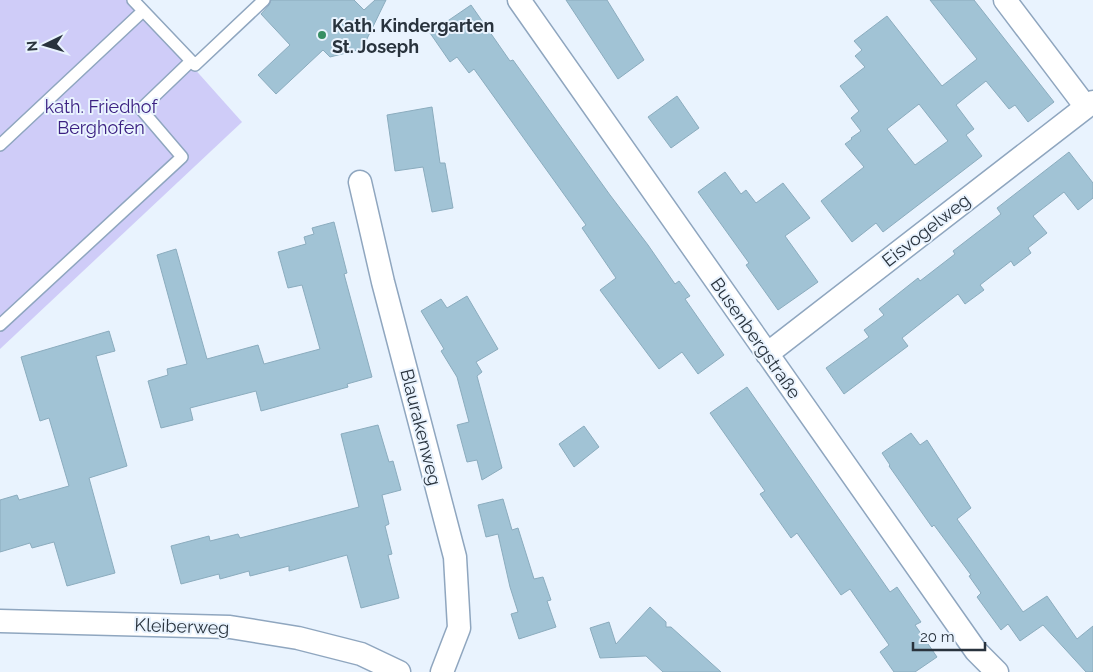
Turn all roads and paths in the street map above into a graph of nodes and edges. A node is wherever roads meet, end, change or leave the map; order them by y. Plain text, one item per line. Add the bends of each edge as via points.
1 (133, 0) edge
2 (264, 0) edge
3 (519, 0) edge
4 (1005, 0) edge
5 (143, 11) junction
6 (192, 61) junction
7 (1089, 104) edge
8 (0, 145) edge
9 (360, 182) dead end
10 (0, 325) edge
11 (767, 354) junction
12 (0, 621) edge
13 (399, 672) edge
14 (442, 672) edge
15 (997, 672) edge

1 - 5 lane
2 - 6 lane via 196,65
3 - 11 street, Busenbergstraße
4 - 7 street
5 - 6 lane
5 - 8 lane
6 - 10 lane via 141,109 182,157
7 - 11 street, Eisvogelweg
9 - 14 street, Blaurakenweg via 455,557 459,628
11 - 15 street, Busenbergstraße via 976,651
12 - 13 street, Kleiberweg via 230,627 298,638 361,654

